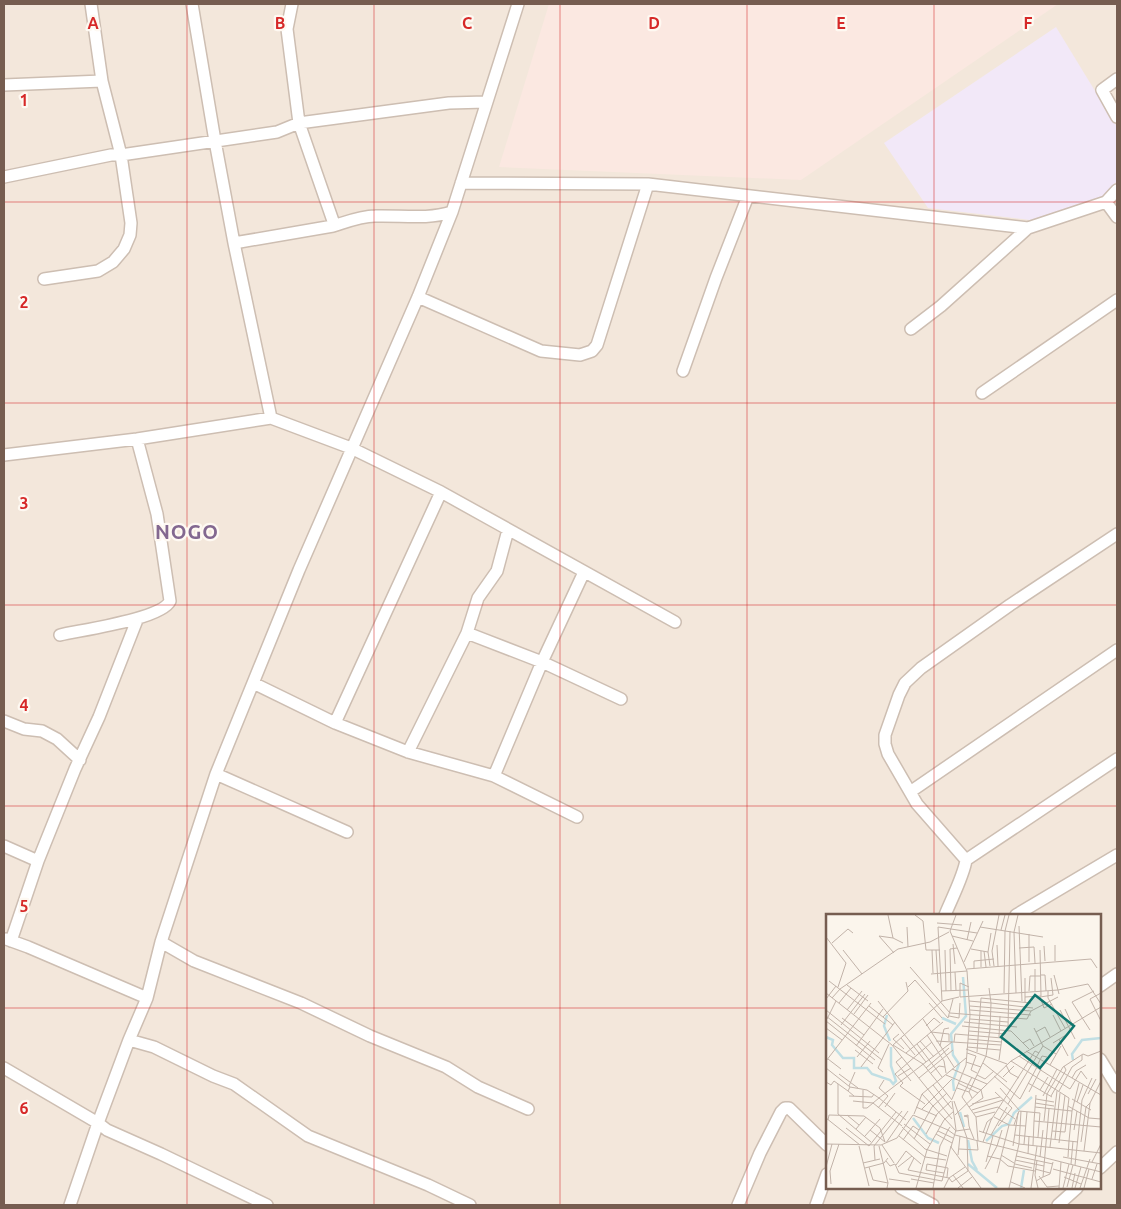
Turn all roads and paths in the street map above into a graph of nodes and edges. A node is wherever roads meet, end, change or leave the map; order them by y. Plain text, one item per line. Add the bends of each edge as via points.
1 (91, 4) edge
2 (192, 4) edge
3 (292, 4) edge
4 (518, 4) edge
5 (1117, 79) edge
6 (102, 81) junction
7 (4, 85) edge
8 (486, 102) junction
9 (1117, 117) edge
10 (299, 123) junction
11 (215, 141) junction
12 (121, 155) junction
13 (4, 177) edge
14 (461, 182) junction
15 (648, 184) junction
16 (1117, 190) edge
17 (748, 196) junction
18 (1106, 202) junction
19 (452, 212) junction
20 (1117, 217) edge
21 (333, 226) junction
22 (1028, 228) junction
23 (234, 243) junction
24 (44, 279) dead end
25 (418, 297) junction
26 (1117, 300) edge
27 (911, 329) dead end
28 (683, 371) dead end
29 (982, 393) dead end
30 (271, 418) junction
31 (137, 439) junction
32 (351, 448) junction
33 (4, 455) edge
34 (441, 492) junction
35 (508, 530) junction
36 (1117, 534) edge
37 (584, 572) junction
38 (137, 620) junction
39 (675, 622) dead end
40 (467, 633) junction
41 (60, 634) dead end
42 (1117, 650) edge
43 (542, 662) junction
44 (253, 683) junction
45 (621, 699) dead end
46 (4, 721) edge
47 (335, 723) junction
48 (408, 752) junction
49 (1117, 759) edge
50 (80, 760) junction
51 (216, 774) junction
52 (494, 776) junction
53 (910, 792) junction
54 (577, 818) dead end
55 (347, 832) dead end
56 (4, 846) edge
57 (1117, 855) edge
58 (38, 860) junction
59 (966, 860) junction
60 (946, 914) edge
61 (1018, 914) edge
62 (7, 939) edge
63 (161, 942) junction
64 (1117, 974) edge
65 (1101, 985) edge
66 (147, 998) junction
67 (129, 1040) junction
68 (1101, 1061) edge
69 (4, 1068) edge
70 (1117, 1087) edge
71 (528, 1109) dead end
72 (98, 1123) junction
73 (826, 1144) edge
74 (1117, 1152) edge
75 (1101, 1167) edge
76 (826, 1177) edge
77 (903, 1189) edge
78 (1076, 1189) edge
79 (70, 1205) edge
80 (267, 1205) edge
81 (470, 1205) edge
82 (738, 1205) edge
83 (816, 1205) edge
84 (933, 1205) edge
85 (1058, 1205) edge

1 - 6 street
2 - 11 street
3 - 10 street via 287,28
4 - 8 street
5 - 9 street via 1102,90
6 - 7 street
6 - 12 street
8 - 10 street via 449,103
8 - 14 street
10 - 11 street via 277,132
10 - 21 street
11 - 12 street
11 - 23 street
12 - 13 street
12 - 24 street via 131,223 124,249 98,272
14 - 15 street
14 - 19 street
15 - 17 street
15 - 25 street via 598,345 586,354 541,351
16 - 18 street
17 - 22 street
17 - 28 street
18 - 20 street
18 - 22 street
19 - 21 street via 439,216 372,216
19 - 25 street
21 - 23 street
22 - 27 street
23 - 30 street
25 - 32 street
26 - 29 street
30 - 31 street
30 - 32 street
31 - 33 street
31 - 38 street via 157,514 170,601 167,607
32 - 34 street
32 - 44 street
34 - 35 street
34 - 47 street
35 - 37 street
35 - 40 street via 497,571 478,598
36 - 53 street via 1010,605 921,668 905,684 898,694 885,744
37 - 39 street
37 - 43 street
38 - 41 street
38 - 50 street
40 - 43 street
40 - 48 street
42 - 53 street
43 - 45 street
43 - 52 street
44 - 47 street
44 - 51 street
46 - 50 street via 24,729 42,731 57,739
47 - 48 street
48 - 52 street
49 - 59 street
50 - 58 street
51 - 55 street
51 - 63 street
52 - 54 street
53 - 59 street
56 - 58 street
57 - 61 street
58 - 62 street
59 - 60 street via 965,871 960,876
62 - 66 street
63 - 66 street
63 - 71 street via 194,961 301,1003
64 - 65 street
66 - 67 street
67 - 72 street
67 - 81 street via 154,1047 234,1084 308,1136
68 - 70 street
69 - 72 street
72 - 79 street
72 - 80 street
73 - 82 street via 790,1108 785,1108 760,1153
74 - 75 street
76 - 83 street
77 - 84 street
78 - 85 street

